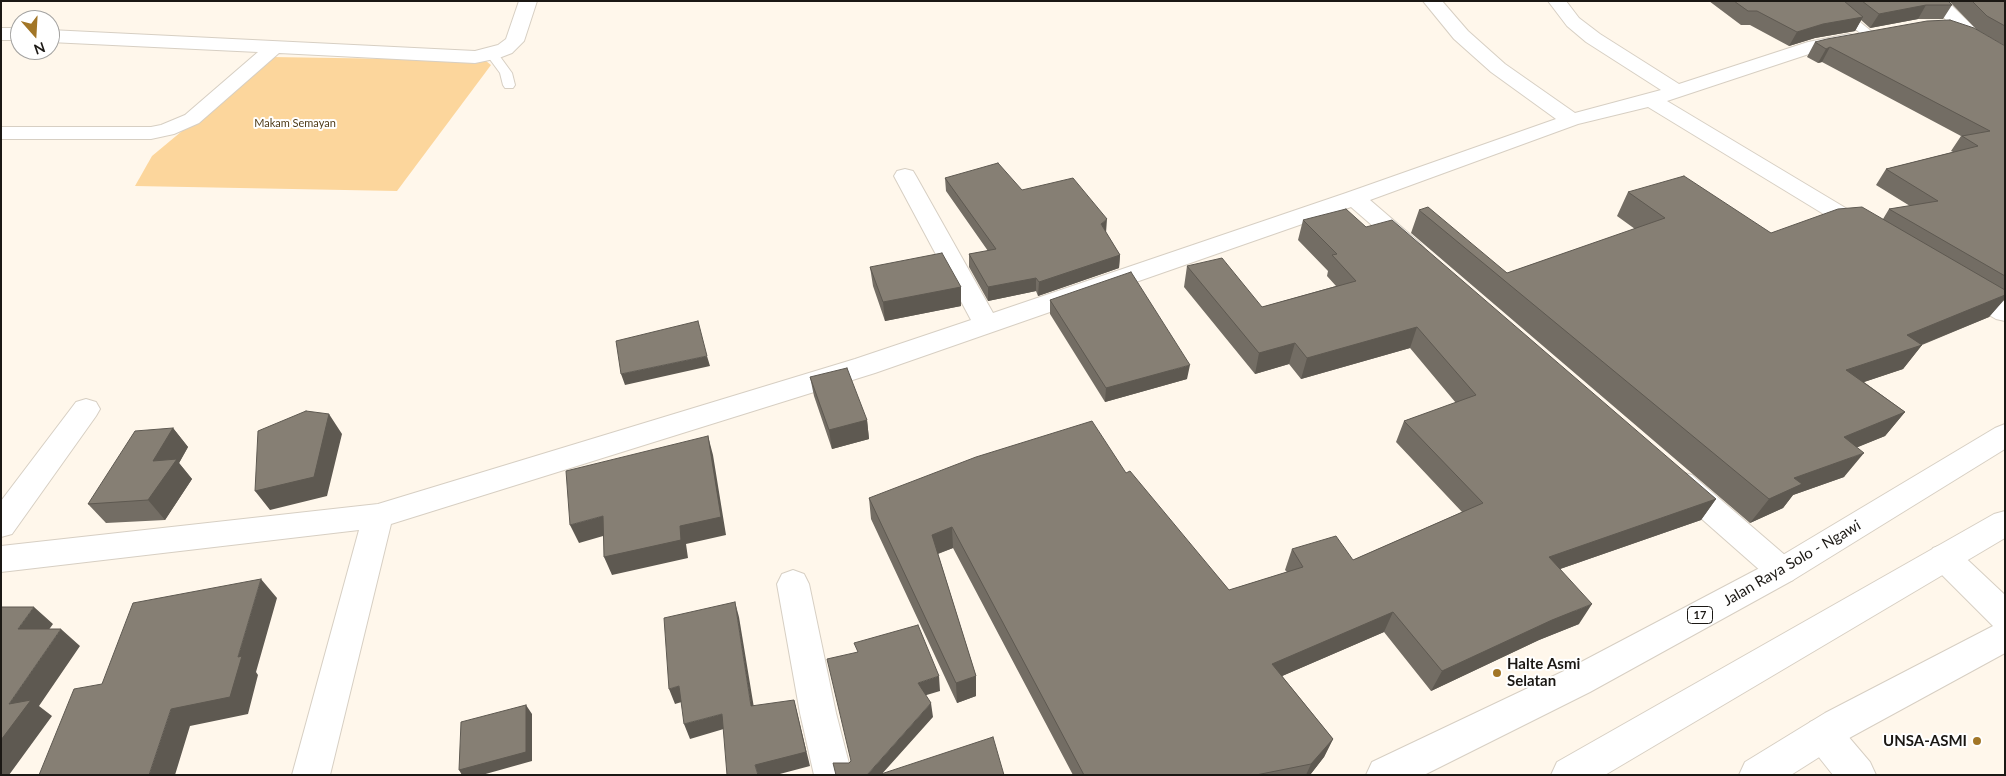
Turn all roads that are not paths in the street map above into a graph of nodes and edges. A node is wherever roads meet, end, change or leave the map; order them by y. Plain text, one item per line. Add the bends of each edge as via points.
1 (528, 1) edge
2 (1432, 1) edge
3 (1557, 1) edge
4 (1828, 1) edge
5 (1937, 1) edge
6 (1926, 26) edge
7 (1879, 33) joint
8 (60, 36) edge
9 (276, 46) junction
10 (492, 54) junction
11 (509, 85) dead end
12 (1678, 92) junction
13 (1652, 100) junction
14 (1571, 120) junction
15 (1, 133) edge
16 (905, 176) dead end
17 (1354, 198) junction
18 (1881, 239) edge
19 (1428, 262) edge
20 (1949, 280) edge
21 (2005, 313) edge
22 (987, 325) junction
23 (86, 409) dead end
24 (2005, 435) edge
25 (1664, 468) edge
26 (378, 516) junction
27 (2005, 523) edge
28 (1, 526) edge
29 (1944, 557) junction
30 (1, 559) edge
31 (1782, 571) junction
32 (793, 584) dead end
33 (2005, 616) edge
34 (2005, 636) edge
35 (1823, 734) junction
36 (311, 775) edge
37 (833, 775) edge
38 (1385, 775) edge
39 (1570, 775) edge
40 (1758, 775) edge
41 (1857, 775) edge

1 - 10 main road via 515,41
2 - 14 main road via 1498,68
3 - 12 main road via 1573,22 1593,38
4 - 7 lane
5 - 6 main road via 1980,41 1943,26
7 - 12 main road via 1815,46
8 - 9 main road
9 - 10 main road via 475,56
9 - 15 main road via 192,119 167,130 151,133
10 - 11 lane via 506,73
12 - 13 main road
13 - 14 main road
13 - 18 main road
14 - 17 main road
16 - 22 main road
17 - 19 main road
17 - 22 main road
20 - 21 main road
22 - 26 main road
23 - 28 main road
24 - 31 main road, Jalan Raya Solo - Ngawi / 17
25 - 31 main road
26 - 30 main road
26 - 36 main road
27 - 29 main road
29 - 33 main road
29 - 39 main road
31 - 38 main road, Jalan Raya Solo - Ngawi / 17 via 1578,681
32 - 37 main road
34 - 35 main road
35 - 40 main road
35 - 41 main road

